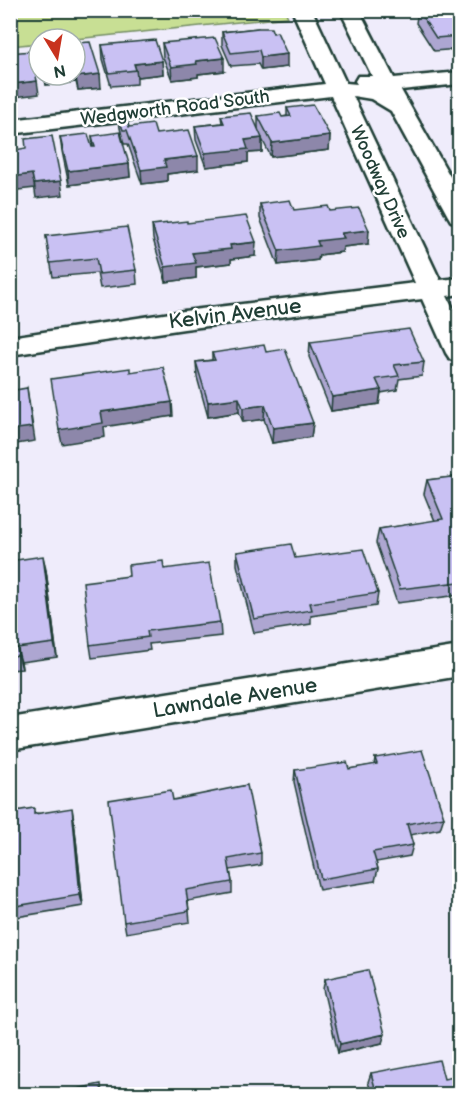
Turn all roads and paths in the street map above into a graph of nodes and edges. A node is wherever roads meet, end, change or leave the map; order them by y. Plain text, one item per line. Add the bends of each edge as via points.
1 (302, 10) edge
2 (349, 10) edge
3 (322, 54) junction
4 (459, 78) edge
5 (387, 85) junction
6 (339, 89) junction
7 (399, 107) junction
8 (10, 127) edge
9 (459, 216) edge
10 (459, 286) edge
11 (429, 290) junction
12 (10, 346) edge
13 (459, 353) edge
14 (459, 661) edge
15 (10, 734) edge

1 - 3 street, Woodway Drive
2 - 5 street
3 - 5 street via 358,79
3 - 6 street, Woodway Drive
4 - 5 street
5 - 7 street
6 - 7 street, Wedgworth Road South via 387,96
6 - 8 street, Wedgworth Road South
6 - 11 street, Woodway Drive
7 - 9 street
10 - 11 street, Kelvin Avenue
11 - 12 street, Kelvin Avenue
11 - 13 street, Woodway Drive
14 - 15 street, Lawndale Avenue

